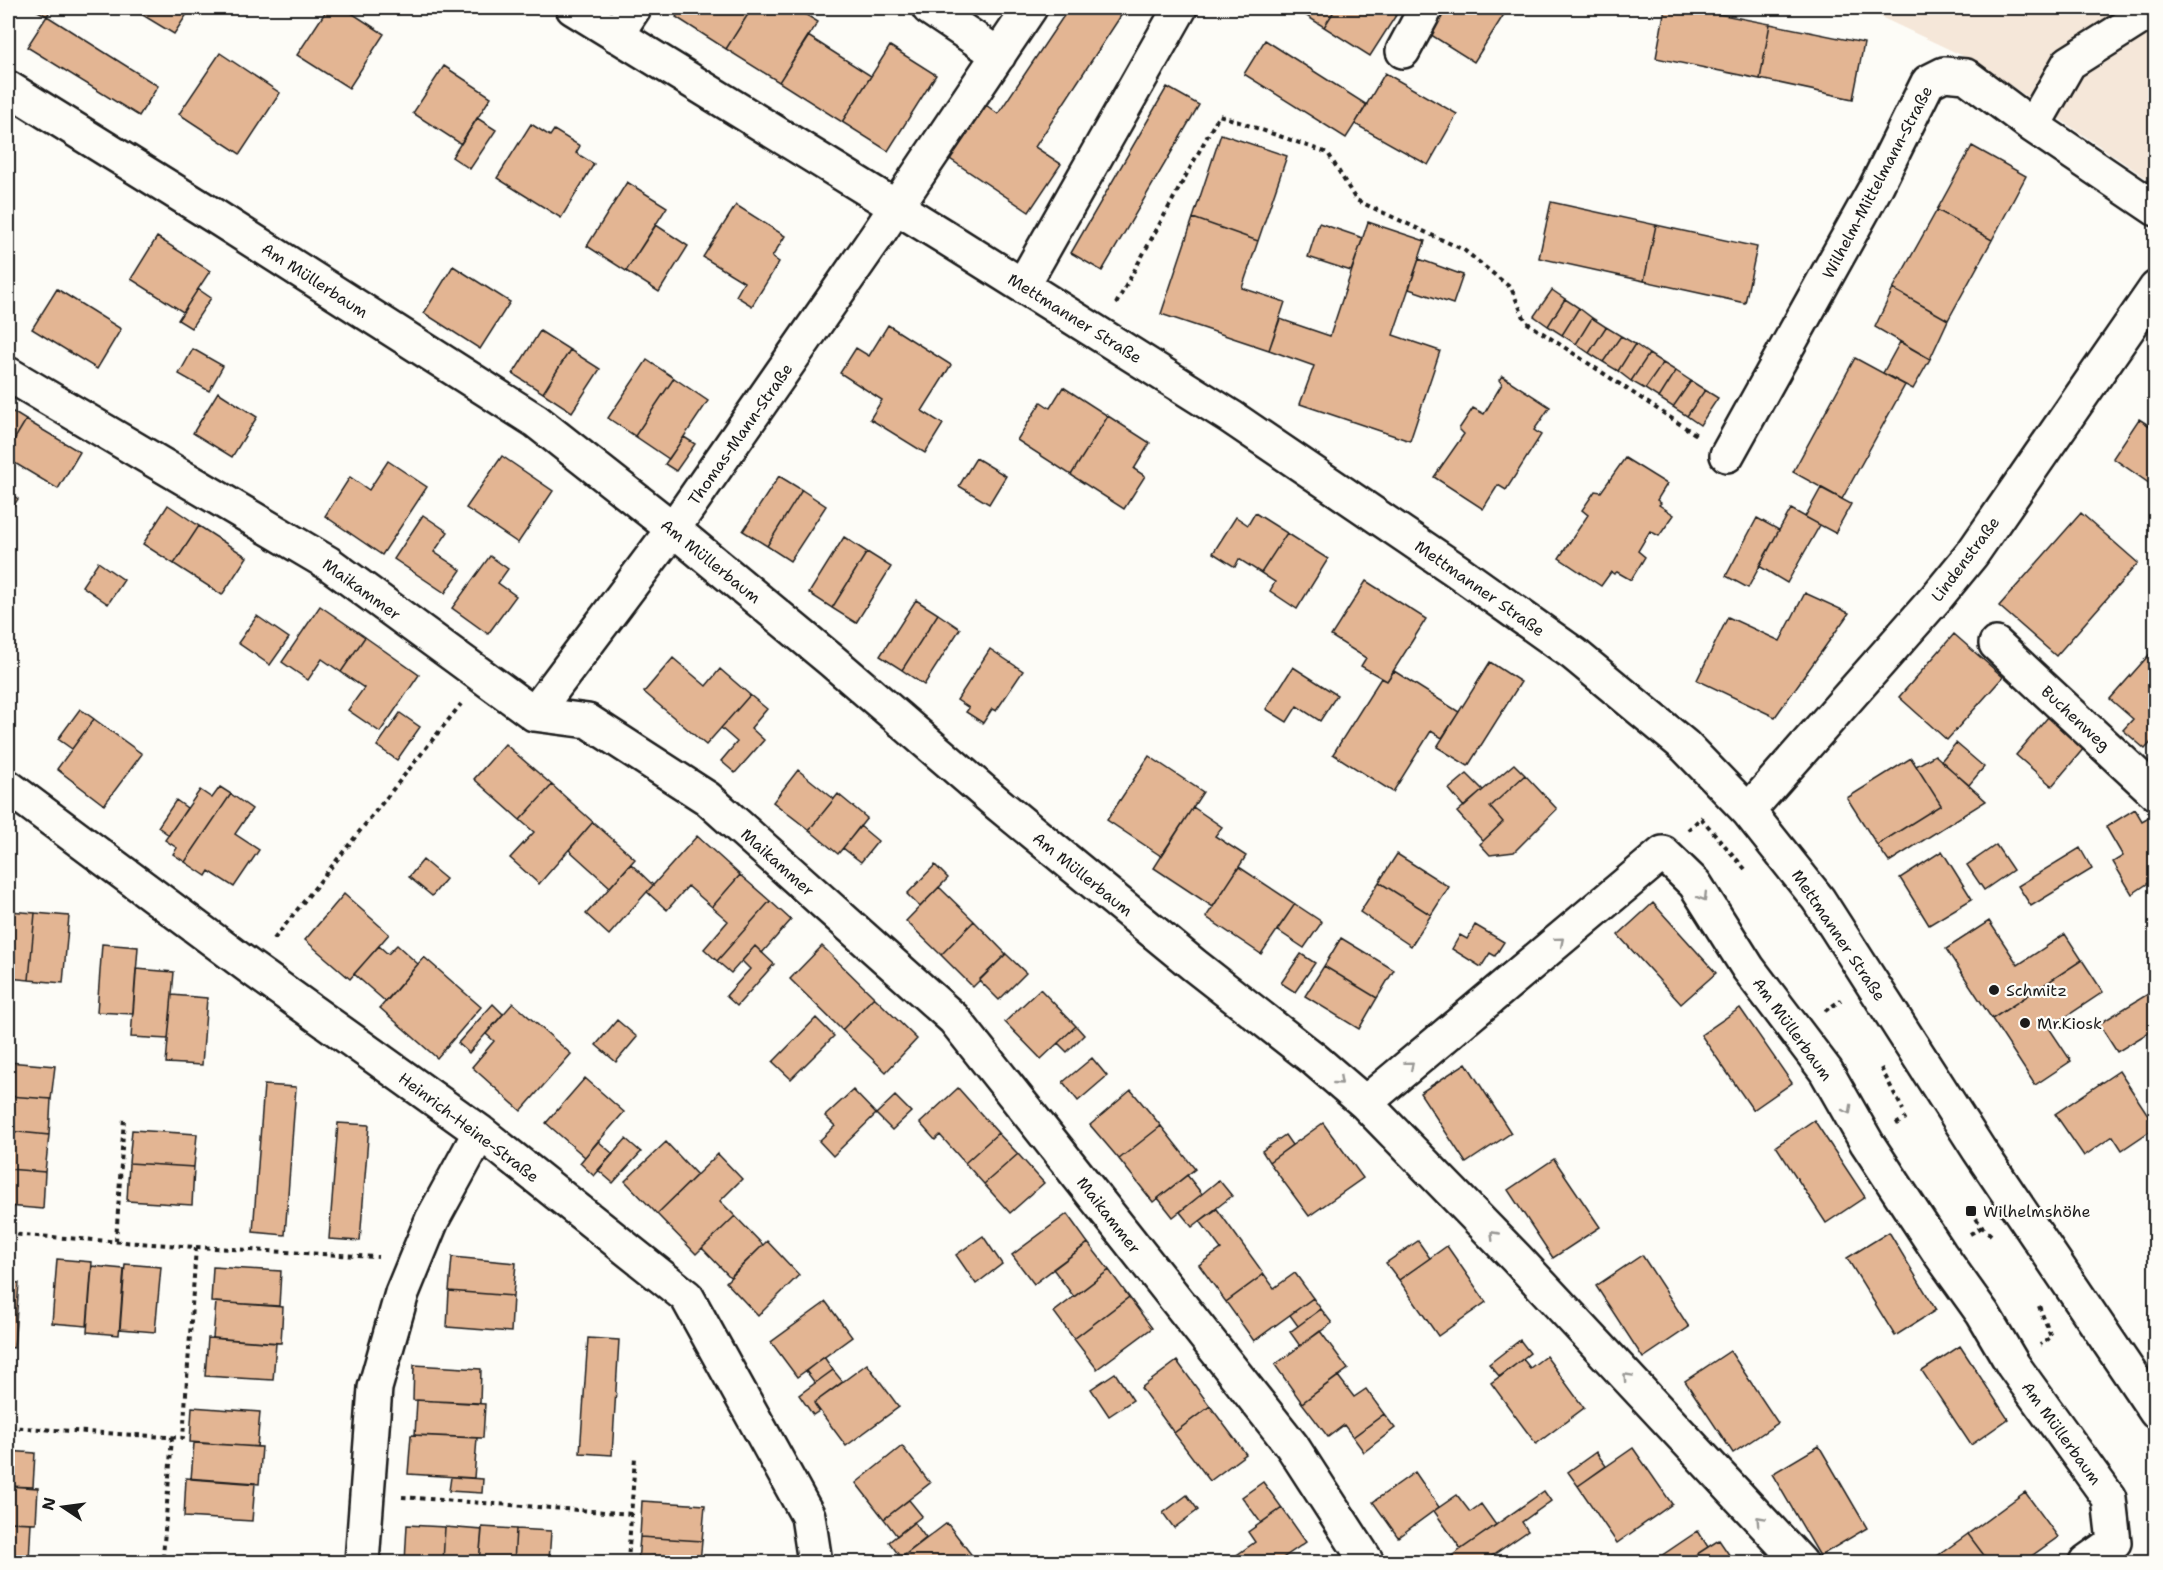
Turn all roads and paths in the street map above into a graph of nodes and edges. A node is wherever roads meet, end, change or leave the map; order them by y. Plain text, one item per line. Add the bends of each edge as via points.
1 (573, 8) edge
2 (634, 8) edge
3 (929, 8) edge
4 (1030, 8) edge
5 (1180, 8) edge
6 (1426, 8) edge
7 (2156, 8) edge
8 (616, 35) junction
9 (1403, 51) dead end
10 (999, 55) junction
11 (8, 88) edge
12 (2033, 126) junction
13 (897, 207) junction
14 (2156, 209) edge
15 (1023, 285) junction
16 (2156, 288) edge
17 (1100, 334) junction
18 (8, 374) edge
19 (1726, 454) joint
20 (673, 529) junction
21 (1996, 644) dead end
22 (483, 677) junction
23 (534, 714) junction
24 (2156, 793) edge
25 (14, 801) edge
26 (1739, 801) junction
27 (1701, 818) junction
28 (1663, 853) junction
29 (1745, 870) dead end
30 (251, 968) junction
31 (1876, 1059) dead end
32 (1365, 1103) junction
33 (1903, 1110) dead end
34 (124, 1118) dead end
35 (480, 1132) junction
36 (8, 1234) edge
37 (116, 1241) junction
38 (196, 1247) junction
39 (416, 1260) junction
40 (2156, 1412) edge
41 (8, 1427) edge
42 (172, 1437) junction
43 (635, 1457) dead end
44 (367, 1495) junction
45 (632, 1514) junction
46 (244, 1563) edge
47 (362, 1563) edge
48 (628, 1563) edge
49 (815, 1563) edge
50 (1367, 1563) edge
51 (1800, 1563) edge
52 (2086, 1563) edge

1 - 8 street, Mettmanner Straße
2 - 8 street
3 - 10 street
4 - 10 street, Thomas-Mann-Straße
5 - 15 street
6 - 9 street
7 - 12 street via 2069,63
8 - 13 street, Mettmanner Straße
10 - 13 street, Thomas-Mann-Straße
11 - 20 street, Am Müllerbaum via 536,421
12 - 14 street, Wilhelm-Mittelmann-Straße
12 - 19 street, Wilhelm-Mittelmann-Straße via 1966,76 1944,74 1928,82 1876,187
13 - 15 street, Mettmanner Straße
13 - 20 street, Thomas-Mann-Straße
15 - 17 street, Mettmanner Straße
16 - 26 street, Lindenstraße via 1972,554 1936,598
17 - 19 path via 1219,115 1328,153 1356,200 1464,250 1511,288 1526,322
17 - 26 street, Mettmanner Straße via 1231,417 1574,654 1685,746
18 - 22 street, Maikammer via 328,563
20 - 23 street, Thomas-Mann-Straße
20 -> 32 street, Am Müllerbaum via 997,803
21 - 24 street, Buchenweg
22 - 23 street, Maikammer
22 - 30 path
23 - 50 street, Maikammer via 588,721 707,798 954,1019 1292,1446
25 - 30 street, Heinrich-Heine-Straße
26 - 27 path
26 - 40 street, Mettmanner Straße via 1818,899 1979,1150
27 - 28 path
27 - 29 path
32 -> 28 street
28 -> 52 street, Am Müllerbaum via 1695,884 1748,968 1826,1071 1866,1143 1983,1314 2013,1365 2109,1498 2114,1542
30 - 35 street, Heinrich-Heine-Straße
31 - 33 path
51 -> 32 street, Am Müllerbaum
34 - 37 path
35 - 39 street via 432,1220
35 - 49 street, Heinrich-Heine-Straße via 687,1297 808,1515
36 - 37 path
37 - 38 path
38 - 39 path
38 - 42 path via 183,1438
39 - 44 street via 402,1293 375,1388
41 - 42 path
42 - 46 path via 163,1557
43 - 45 path
44 - 45 path
44 - 47 street
45 - 48 path

